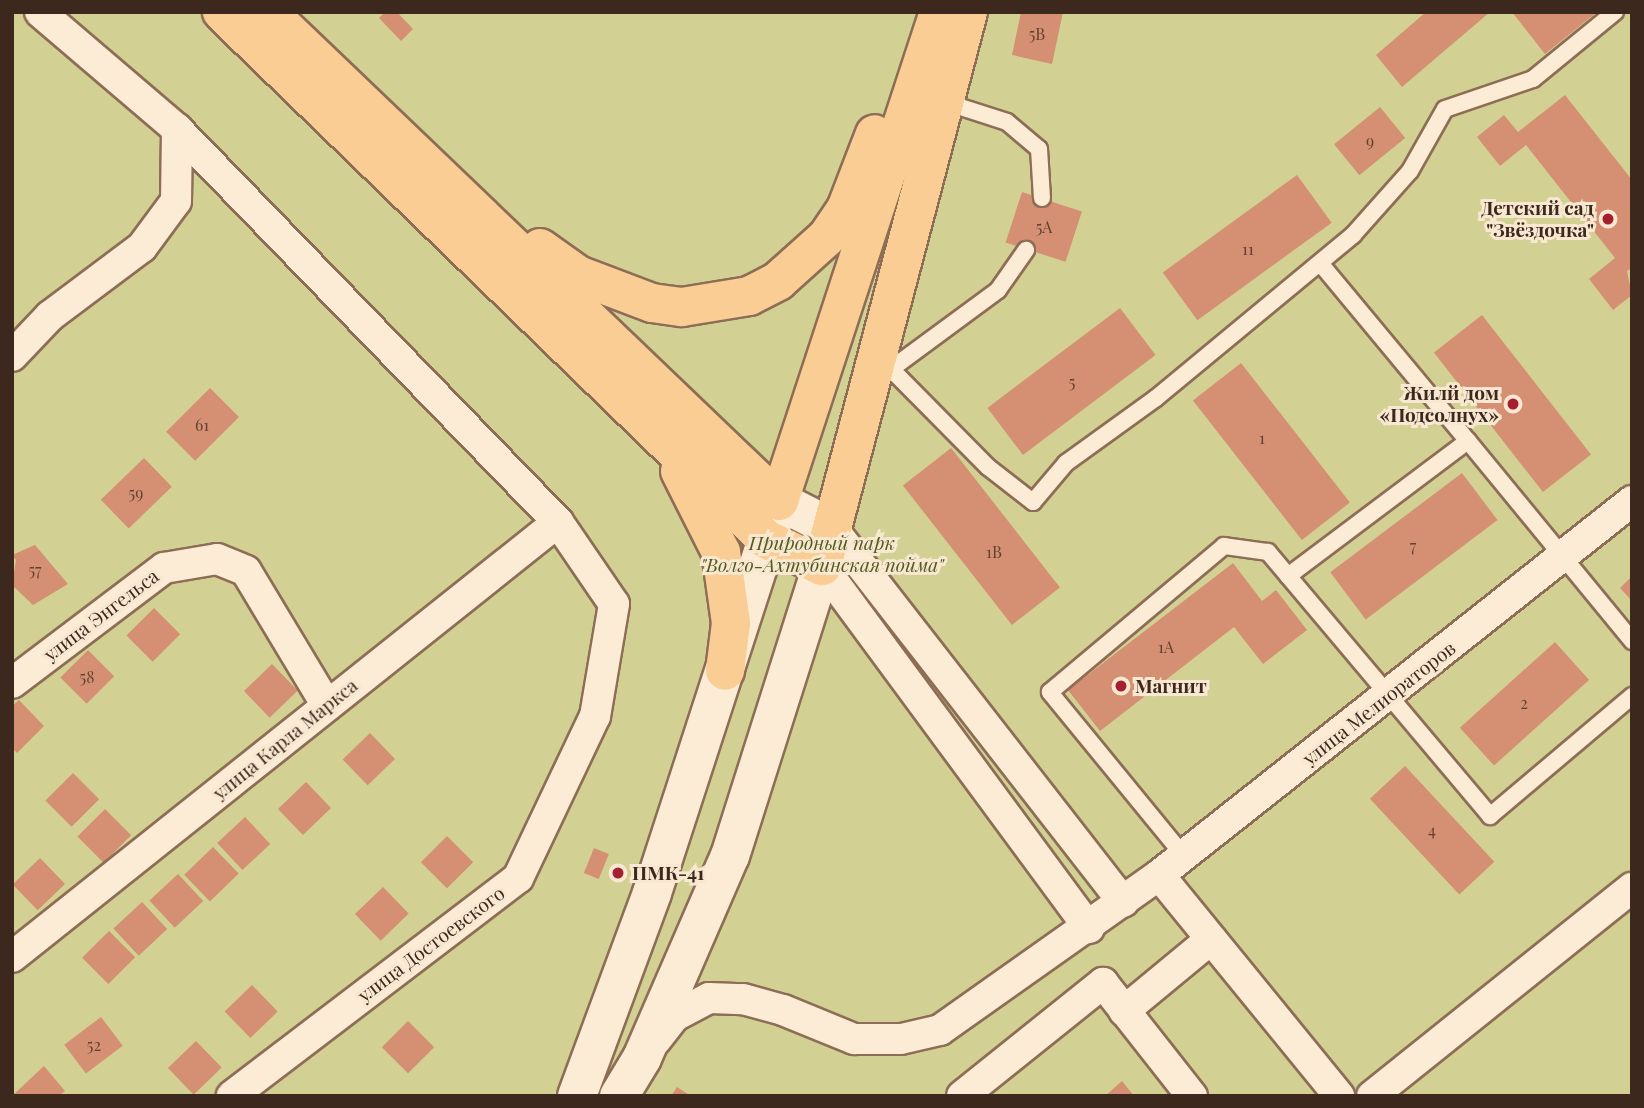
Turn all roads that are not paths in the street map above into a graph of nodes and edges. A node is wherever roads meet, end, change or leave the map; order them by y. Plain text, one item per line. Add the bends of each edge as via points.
1 (40, 12) edge
2 (222, 12) edge
3 (268, 12) edge
4 (289, 12) edge
5 (914, 12) edge
6 (939, 12) edge
7 (968, 12) edge
8 (1615, 12) edge
9 (945, 102) junction
10 (177, 128) junction
11 (1042, 198) dead end
12 (1026, 250) dead end
13 (1320, 263) junction
14 (12, 356) edge
15 (883, 366) junction
16 (660, 436) junction
17 (1468, 441) junction
18 (779, 501) junction
19 (1632, 501) edge
20 (558, 522) junction
21 (832, 528) junction
22 (766, 539) junction
23 (1563, 556) junction
24 (822, 566) junction
25 (1288, 576) junction
26 (1632, 642) edge
27 (725, 671) junction
28 (12, 683) edge
29 (1389, 696) junction
30 (1632, 696) edge
31 (327, 705) junction
32 (1184, 856) junction
33 (1159, 875) junction
34 (1632, 888) edge
35 (1124, 902) junction
36 (1090, 928) junction
37 (1211, 939) junction
38 (12, 957) edge
39 (1124, 1011) junction
40 (642, 1058) junction
41 (232, 1096) edge
42 (577, 1096) edge
43 (619, 1096) edge
44 (962, 1096) edge
45 (1192, 1096) edge
46 (1339, 1096) edge
47 (1372, 1096) edge

1 - 10 street, улица Достоевского
2 - 16 main road
3 - 18 main road
4 - 5 main road via 539,247 578,275 622,294 682,307 749,296 778,281 827,237 846,209 868,156
6 - 18 main road
7 - 9 main road
8 - 13 lane via 1532,79 1444,109 1410,171 1353,235
9 - 11 lane via 1007,122 1038,149
9 - 15 main road
10 - 14 street via 176,201 142,247 50,316
10 - 20 street, улица Достоевского
12 - 15 lane via 998,290
13 - 15 lane via 1156,398 1066,463 1033,502 988,467
13 - 17 lane
15 - 21 main road
16 - 22 main road
16 - 27 main road via 721,552 731,623
17 - 23 lane
17 - 25 lane
18 - 21 street
18 - 22 street
19 - 23 street, улица Мелиораторов
20 - 31 street, улица Карла Маркса
20 - 41 street, улица Достоевского via 614,604 595,716 518,878
21 - 24 main road
21 - 35 street
22 - 24 main road
22 - 27 street
23 - 26 lane
23 - 29 street, улица Мелиораторов
24 - 36 street
24 - 40 street via 730,856
25 - 29 lane
25 - 32 lane via 1268,552 1224,546 1050,692
27 - 42 street via 652,893
28 - 31 street, улица Энгельса via 164,568 217,559 246,571
29 - 30 lane via 1490,817
29 - 32 street, улица Мелиораторов
31 - 38 street, улица Карла Маркса
32 - 33 street, улица Мелиораторов
33 - 35 street, улица Мелиораторов
33 - 37 street
34 - 47 street
35 - 36 street, улица Мелиораторов
36 - 40 street, улица Мелиораторов via 940,1030 901,1038 854,1039 783,1010 743,999 709,998 675,1016
37 - 39 street
37 - 46 street
39 - 44 street via 1103,984
39 - 45 street
40 - 43 street

